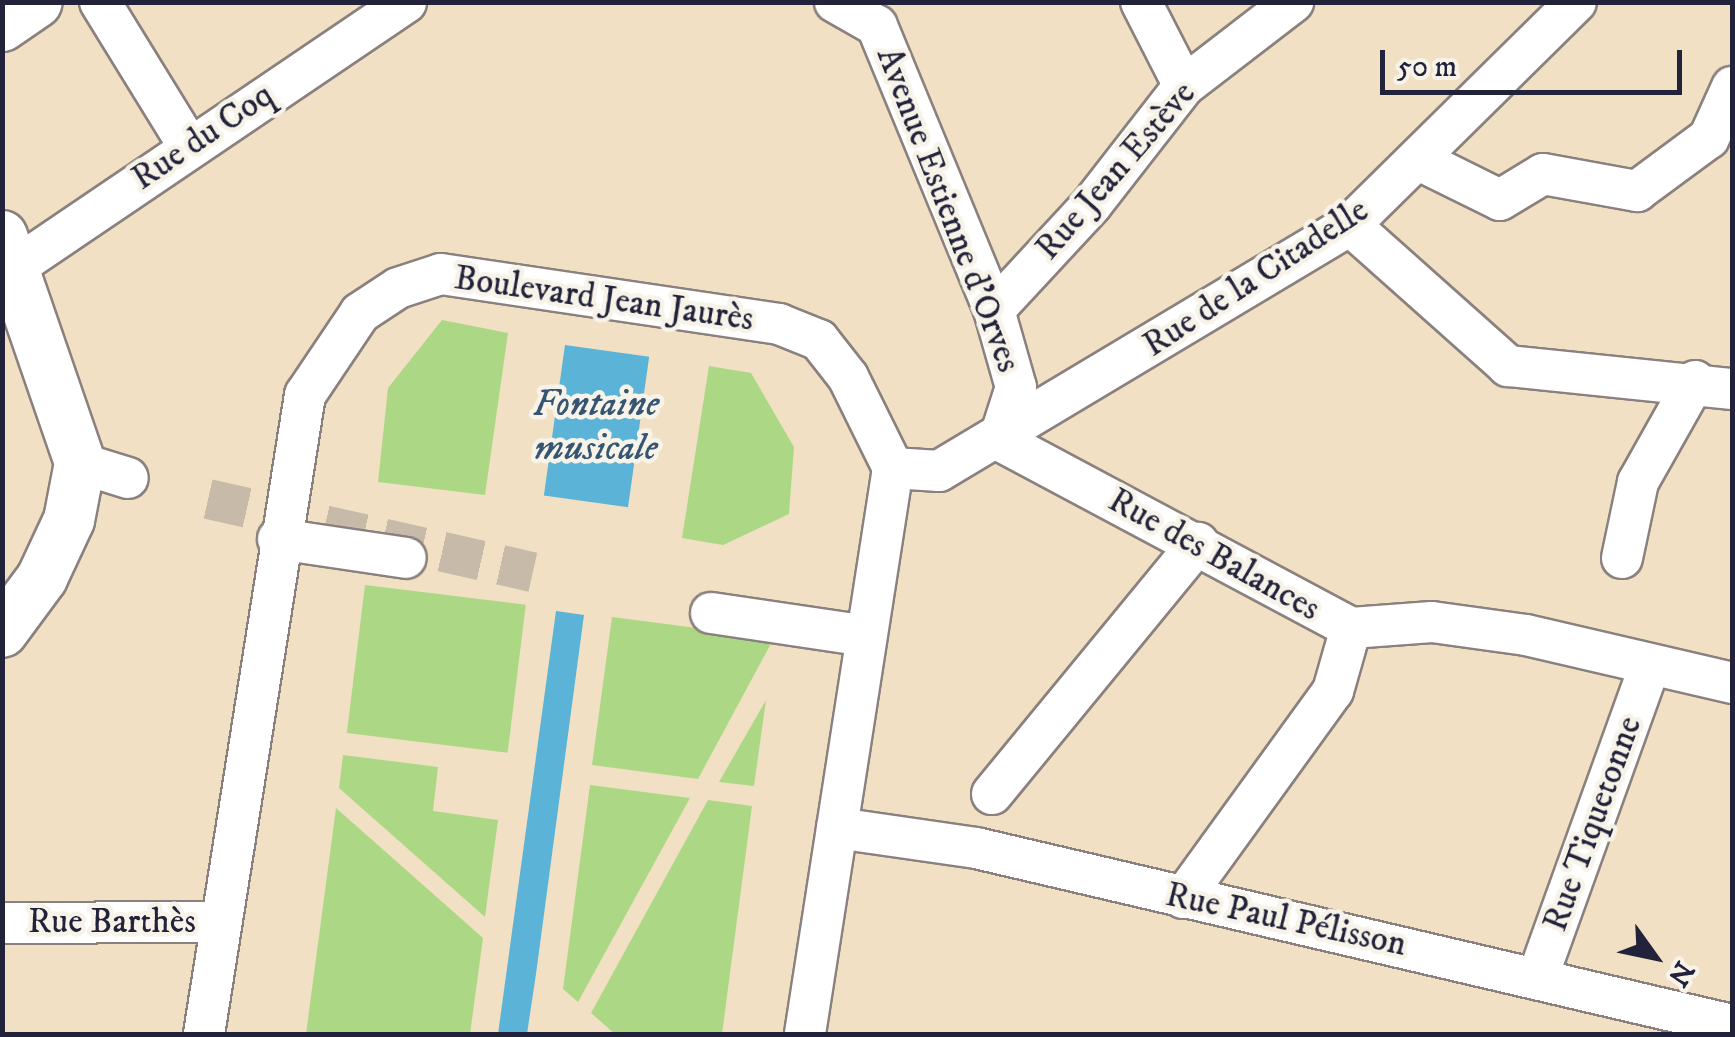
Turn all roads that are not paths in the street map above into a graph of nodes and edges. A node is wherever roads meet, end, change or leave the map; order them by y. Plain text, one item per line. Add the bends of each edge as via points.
1 (37, 2) edge
2 (100, 2) edge
3 (406, 2) edge
4 (836, 2) edge
5 (1141, 2) edge
6 (1293, 2) edge
7 (1576, 2) edge
8 (2, 26) edge
9 (1184, 86) junction
10 (1732, 86) edge
11 (188, 145) junction
12 (1419, 160) junction
13 (1350, 225) junction
14 (7, 259) edge
15 (994, 310) junction
16 (1714, 385) edge
17 (998, 440) junction
18 (80, 464) junction
19 (893, 468) junction
20 (128, 478) dead end
21 (278, 539) junction
22 (1198, 543) junction
23 (406, 558) dead end
24 (1622, 558) dead end
25 (710, 613) dead end
26 (1351, 628) junction
27 (2, 632) edge
28 (866, 636) junction
29 (1649, 668) junction
30 (1732, 683) edge
31 (992, 794) dead end
32 (837, 828) junction
33 (1183, 898) junction
34 (221, 922) junction
35 (2, 923) edge
36 (1537, 979) junction
37 (1732, 1025) edge
38 (204, 1034) edge
39 (805, 1034) edge

1 - 8 main road
2 - 11 street
3 - 11 street, Rue du Coq
4 - 15 street, Avenue Estienne d'Orves via 877,26
5 - 9 street
6 - 9 street, Rue Jean Estève
7 - 12 street, Rue de la Citadelle
9 - 15 street, Rue Jean Estève via 1092,204
10 - 12 street via 1708,138 1637,192 1544,174 1500,200
11 - 14 street, Rue du Coq
12 - 13 street, Rue de la Citadelle
13 - 16 street via 1508,366
13 - 17 street, Rue de la Citadelle
14 - 18 main road
15 - 17 street, Avenue Estienne d'Orves via 1016,386
16 - 24 street via 1638,482
17 - 19 street, Rue de la Citadelle via 939,472
17 - 22 street, Rue des Balances
18 - 20 street
18 - 27 main road via 69,520 42,578
19 - 21 street, Boulevard Jean Jaurès via 848,377 819,340 779,324 441,274 398,288 360,313 328,352 305,395
19 - 28 street
21 - 23 street
21 - 34 street, Boulevard Jean Jaurès
22 - 26 street, Rue des Balances
22 - 31 street
25 - 28 street
26 - 29 street, Rue des Balances via 1432,622 1526,635
26 - 33 street via 1333,692
28 - 32 street
29 - 30 street, Rue des Balances
29 - 36 street, Rue Tiquetonne
32 - 33 street, Rue Paul Pélisson via 976,848
32 - 39 street
33 - 36 street, Rue Paul Pélisson
34 - 35 street, Rue Barthès
34 - 38 street, Boulevard Jean Jaurès
36 - 37 street, Rue Paul Pélisson

